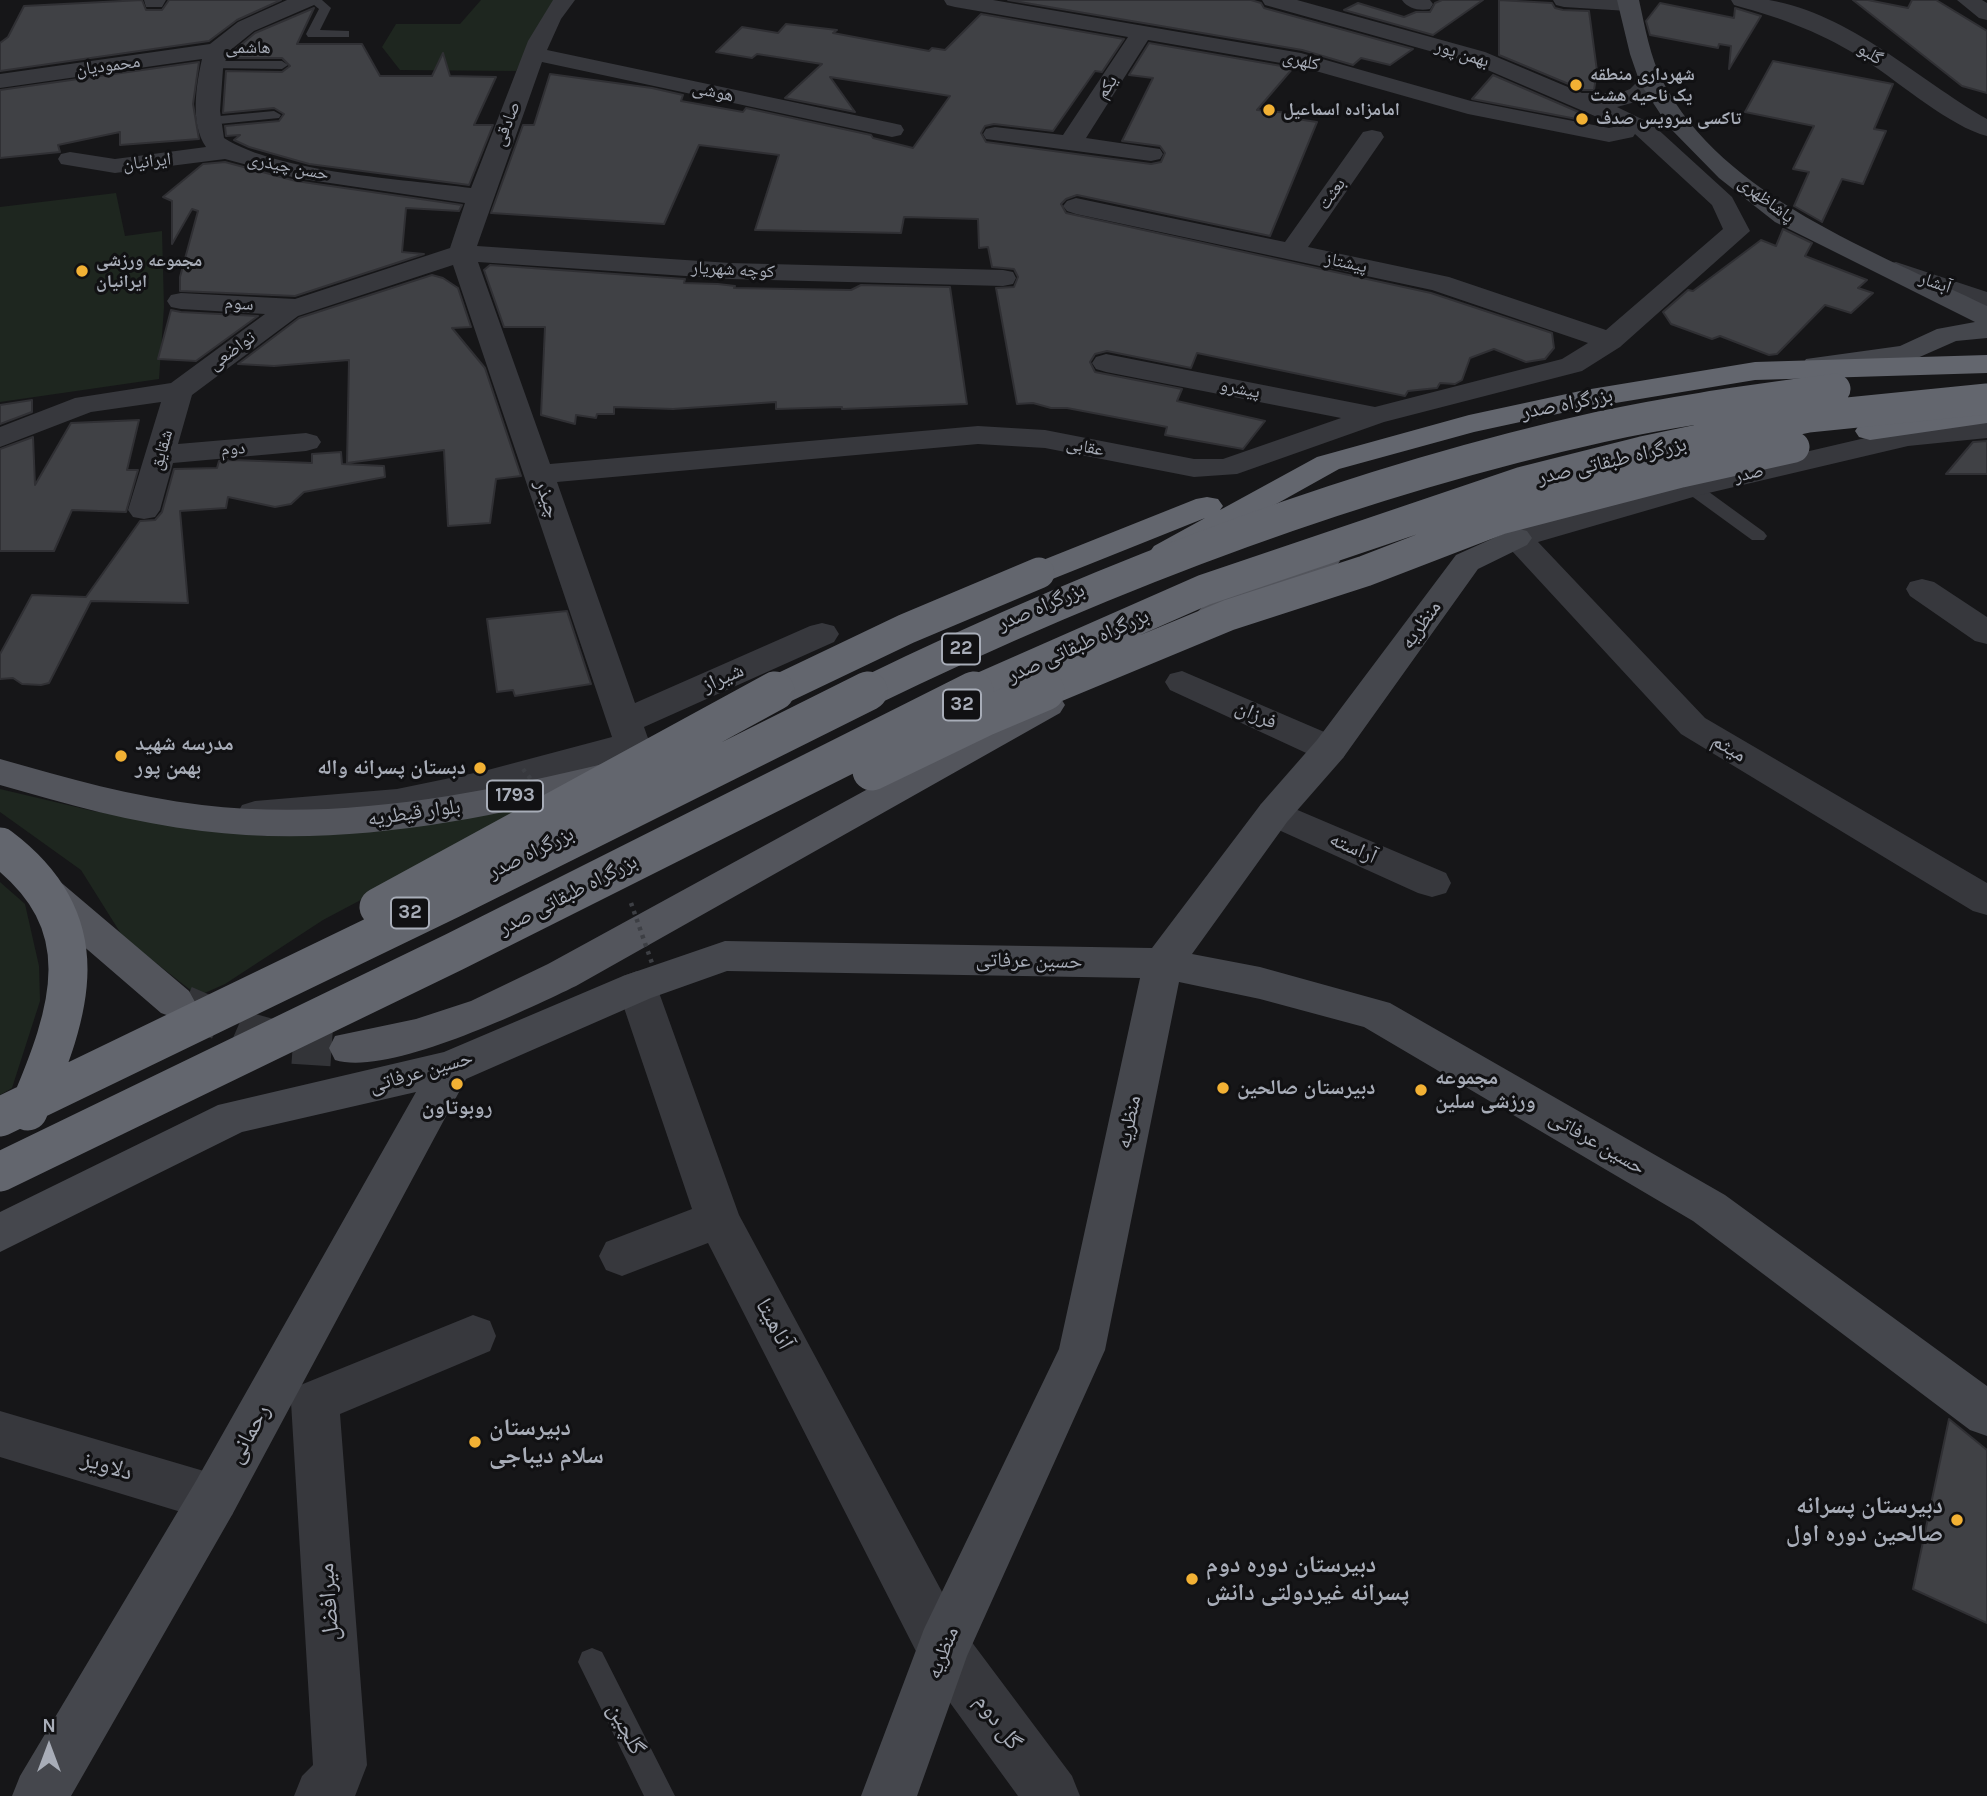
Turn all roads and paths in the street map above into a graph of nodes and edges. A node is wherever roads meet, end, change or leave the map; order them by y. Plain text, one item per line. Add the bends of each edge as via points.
1 (306, 0) edge
2 (314, 0) edge
3 (564, 0) edge
4 (955, 0) edge
5 (1273, 0) edge
6 (1354, 0) edge
7 (1564, 0) edge
8 (1742, 0) edge
9 (1968, 0) edge
10 (1628, 2) edge
11 (1317, 13) junction
12 (1987, 13) edge
13 (1143, 31) junction
14 (345, 34) dead end
15 (535, 54) junction
16 (215, 58) junction
17 (282, 65) dead end
18 (0, 81) edge
19 (1651, 81) junction
20 (1569, 97) junction
21 (274, 115) dead end
22 (209, 121) junction
23 (1678, 122) junction
24 (1643, 129) junction
25 (1987, 129) edge
26 (892, 130) dead end
27 (995, 134) dead end
28 (1372, 137) dead end
29 (1070, 144) junction
30 (224, 152) junction
31 (1151, 154) dead end
32 (70, 159) dead end
33 (186, 181) dead end
34 (479, 197) junction
35 (1076, 206) dead end
36 (1292, 252) junction
37 (463, 253) junction
38 (1883, 265) junction
39 (1003, 278) dead end
40 (181, 301) dead end
41 (1987, 301) edge
42 (298, 307) junction
43 (1987, 317) edge
44 (1987, 330) edge
45 (1610, 341) junction
46 (1106, 363) dead end
47 (1987, 363) edge
48 (1755, 371) junction
49 (1987, 373) edge
50 (179, 391) junction
51 (1987, 400) edge
52 (1987, 412) edge
53 (1374, 416) junction
54 (1987, 429) edge
55 (0, 438) edge
56 (306, 442) dead end
57 (160, 455) junction
58 (1328, 463) junction
59 (539, 474) junction
60 (1692, 488) junction
61 (144, 510) dead end
62 (1403, 527) junction
63 (1758, 536) dead end
64 (1516, 538) junction
65 (1922, 589) dead end
66 (1987, 633) edge
67 (822, 634) dead end
68 (1182, 682) dead end
69 (820, 712) junction
70 (628, 733) junction
71 (1330, 749) junction
72 (0, 772) edge
73 (1274, 813) junction
74 (201, 817) junction
75 (0, 847) edge
76 (0, 860) edge
77 (1433, 883) dead end
78 (1987, 901) edge
79 (454, 952) junction
80 (1163, 963) junction
81 (637, 987) junction
82 (175, 1002) tunnel mouth
83 (162, 1038) junction
84 (349, 1048) tunnel mouth
85 (451, 1067) junction
86 (0, 1116) edge
87 (0, 1157) edge
88 (0, 1172) edge
89 (0, 1182) edge
90 (718, 1219) junction
91 (0, 1233) edge
92 (622, 1255) dead end
93 (473, 1336) dead end
94 (1987, 1414) edge
95 (0, 1434) edge
96 (214, 1498) junction
97 (943, 1648) junction
98 (592, 1662) dead end
99 (40, 1796) edge
100 (322, 1796) edge
101 (660, 1796) edge
102 (889, 1796) edge
103 (1052, 1796) edge

1 - 16 street via 228,38
2 - 14 lane via 325,8 312,34
3 - 15 street, صادقی via 555,9
4 - 13 street, کلهری
5 - 11 street, بهمن پور
6 - 11 street
7 - 10 street
8 - 25 street, گلبو via 1803,18 1873,55 1947,108
9 - 12 street
10 - 19 main road, پاشاظهری
11 - 20 street, بهمن پور via 1477,57
13 - 24 street, کلهری via 1301,60 1468,107 1609,135
13 - 29 street, یکم
15 - 26 street, هوشی
15 - 34 street, صادقی
16 - 17 lane, هاشمی
16 - 18 street, محمودیان
16 - 22 street, حسن چیذری
19 - 20 street via 1643,93 1623,100
19 - 23 main road, پاشاظهری
20 - 24 street, بهمن پور
21 - 22 lane
22 - 30 street, حسن چیذری via 212,140
23 - 24 street, کلهری
23 - 38 main road, پاشاظهری via 1756,197 1784,217
24 - 45 street, بهمن پور via 1723,202 1737,231
27 - 29 street
28 - 36 street, بعثت
29 - 31 street
30 - 32 street, ایرانیان via 115,166
30 - 33 street
30 - 34 street, حسن چیذری via 278,168
34 - 37 street, صادقی
35 - 36 street, پیشتاز
36 - 45 street, پیشتاز via 1439,283
37 - 39 street, کوچه شهریار via 730,271
37 - 42 street, تواضعی
37 - 59 street, چیذر
38 - 41 street, آبشار
38 - 43 main road, پاشاظهری
40 - 42 street, سوم
42 - 50 street, تواضعی
44 - 48 main road via 1947,335 1906,354
45 - 53 street, عقابی via 1572,365
46 - 53 street, پیشرو
47 - 48 highway, بزرگراه صدر / 32
48 - 58 highway, بزرگراه صدر / 32 via 1469,424
49 - 83 highway, بزرگراه طبقاتی صدر / 22, bridge via 1679,411 1488,453 1267,522 933,661 377,937
50 - 55 street, تواضعی via 85,404
50 - 57 street, شقایق
51 - 79 highway, بزرگراه طبقاتی صدر / 22, bridge via 1808,417 1642,452 1523,482 1204,590 966,695
52 - 62 highway, 32 via 1815,425 1645,456 1527,486
52 - 79 highway, bridge via 1870,430 1500,519 1365,571 1229,615 986,716 559,922
53 - 59 street, عقابی via 1226,467 1194,468 1045,439 978,435
54 - 60 street, صدر via 1908,437
56 - 57 street, دوم
57 - 61 street, شقایق
58 - 69 highway, بزرگراه صدر / 32 via 1159,556 928,656
58 - 83 highway, bridge via 940,612 860,649 693,734 347,924
59 - 70 street, چیذر
60 - 63 lane
60 - 64 street, صدر
62 - 84 main road via 1248,594 562,975 485,1012 416,1035
62 - 89 highway, 32 via 1209,594 971,700
64 - 71 main road, منظریه via 1467,562
64 - 78 street, میثم via 1693,726
65 - 66 street
67 - 70 street, شیراز
68 - 71 street, فرزان
69 - 74 main road, بلوار قیطریه / 1793 via 682,757 562,787 418,815 342,822
69 - 86 highway, بزرگراه صدر / 32
70 - 74 street, شیراز via 484,784 397,802
71 - 73 main road, منظریه
72 - 74 main road, بلوار قیطریه / 1793 via 71,792
73 - 77 street, آراسته
73 - 80 main road, منظریه
75 - 87 highway, bridge via 26,866 57,908 69,976 47,1069
76 - 82 main road via 29,877
79 - 88 highway, بزرگراه طبقاتی صدر / 22, bridge
80 - 81 main road, حسین عرفاتی via 724,956
80 - 94 main road, حسین عرفاتی via 1376,1014 1709,1208
80 - 97 main road, منظریه via 1082,1350
81 - 85 main road, حسین عرفاتی
81 - 90 street, آناهیتا
83 - 86 highway, بزرگراه طبقاتی صدر / 22, bridge
85 - 91 main road, حسین عرفاتی via 233,1117
85 - 96 main road, رحمانی
90 - 92 street
90 - 97 street, آناهیتا
93 - 100 street, میرافضل via 315,1402 340,1765
95 - 96 street, دلاویز
96 - 99 main road, رحمانی
97 - 102 main road, منظریه
97 - 103 street, گل دوم
98 - 101 lane, گلچین

